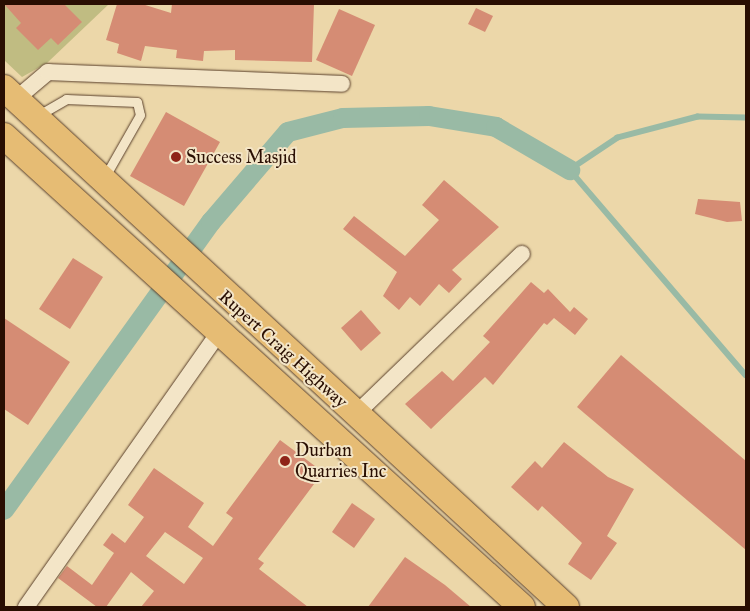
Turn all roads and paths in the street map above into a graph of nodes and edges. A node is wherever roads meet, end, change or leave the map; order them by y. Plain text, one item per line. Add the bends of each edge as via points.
1 (342, 84) dead end
2 (10, 93) edge
3 (34, 117) junction
4 (4, 136) edge
5 (103, 180) junction
6 (522, 254) dead end
7 (219, 332) junction
8 (355, 415) junction
9 (26, 607) edge
10 (522, 607) edge
11 (566, 607) edge

1 - 2 street via 48,72
2 - 3 main road, Rupert Craig Highway
3 - 5 main road, Rupert Craig Highway
3 - 5 lane via 66,99 137,102 140,115
4 - 7 main road, Rupert Craig Highway
5 - 8 main road, Rupert Craig Highway
6 - 8 street
7 - 9 street
7 - 10 main road, Rupert Craig Highway
8 - 11 main road, Rupert Craig Highway

